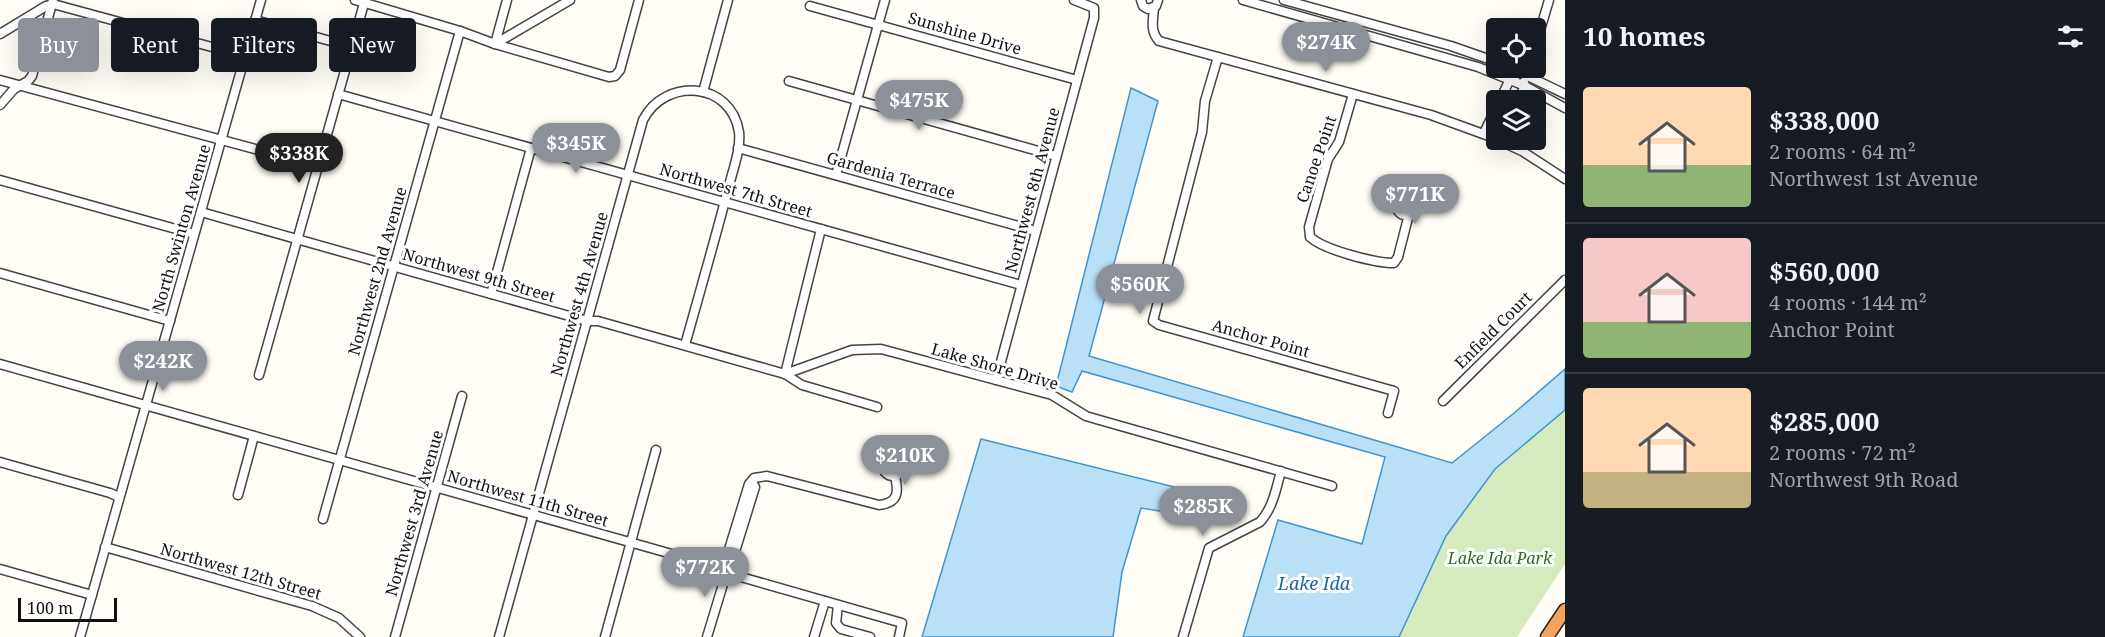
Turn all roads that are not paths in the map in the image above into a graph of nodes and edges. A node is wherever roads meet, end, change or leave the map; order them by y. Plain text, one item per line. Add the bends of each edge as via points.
1 (261, 0) edge
2 (355, 0) edge
3 (507, 0) edge
4 (570, 0) edge
5 (639, 0) edge
6 (728, 0) edge
7 (885, 0) edge
8 (1074, 0) edge
9 (1141, 0) edge
10 (1243, 0) edge
11 (1549, 0) edge
12 (364, 1) edge
13 (1288, 1) edge
14 (53, 2) edge
15 (1156, 4) edge
16 (810, 6) dead end
17 (1287, 13) junction
18 (256, 18) edge
19 (360, 18) edge
20 (1544, 18) edge
21 (878, 24) junction
22 (460, 31) junction
23 (0, 34) edge
24 (495, 44) junction
25 (211, 46) edge
26 (1218, 57) junction
27 (1486, 58) edge
28 (240, 72) edge
29 (345, 72) edge
30 (1524, 78) edge
31 (1538, 78) edge
32 (1510, 79) junction
33 (0, 80) edge
34 (1077, 80) junction
35 (789, 81) dead end
36 (19, 85) junction
37 (1525, 86) junction
38 (1505, 90) edge
39 (1523, 90) edge
40 (703, 92) junction
41 (338, 94) junction
42 (1353, 94) junction
43 (1565, 94) edge
44 (857, 100) junction
45 (0, 105) edge
46 (1565, 108) edge
47 (435, 121) junction
48 (1486, 129) edge
49 (1484, 133) joint
50 (221, 140) junction
51 (531, 148) junction
52 (738, 148) junction
53 (1520, 150) edge
54 (1056, 156) junction
55 (318, 166) junction
56 (628, 175) junction
57 (836, 175) junction
58 (1565, 179) edge
59 (0, 180) edge
60 (724, 202) junction
61 (201, 212) junction
62 (1409, 214) dead end
63 (821, 229) junction
64 (1036, 231) junction
65 (194, 234) junction
66 (297, 239) junction
67 (394, 267) junction
68 (0, 273) edge
69 (1565, 280) edge
70 (1022, 285) junction
71 (491, 294) junction
72 (170, 321) junction
73 (587, 321) junction
74 (685, 345) junction
75 (0, 364) edge
76 (785, 374) junction
77 (259, 375) dead end
78 (996, 380) junction
79 (462, 396) dead end
80 (1443, 401) dead end
81 (145, 406) junction
82 (877, 407) dead end
83 (1388, 413) dead end
84 (254, 436) junction
85 (656, 450) dead end
86 (340, 460) junction
87 (0, 462) edge
88 (1281, 471) junction
89 (895, 476) dead end
90 (1332, 486) dead end
91 (437, 487) junction
92 (238, 495) dead end
93 (119, 497) junction
94 (532, 515) junction
95 (323, 519) dead end
96 (631, 542) junction
97 (105, 547) junction
98 (727, 567) junction
99 (0, 569) edge
100 (92, 595) junction
101 (825, 601) junction
102 (838, 605) junction
103 (1565, 610) edge
104 (80, 637) edge
105 (360, 637) edge
106 (395, 637) edge
107 (499, 637) edge
108 (604, 637) edge
109 (707, 637) edge
110 (814, 637) edge
111 (870, 637) edge
112 (899, 637) edge
113 (1183, 637) edge
114 (1546, 637) edge

1 - 18 street, North Swinton Avenue
2 - 12 street
3 - 24 street
4 - 24 street
5 - 24 street via 615,76
6 - 40 street
7 - 21 street
8 - 34 street, Northwest 8th Avenue via 1094,8
9 - 15 street via 1145,8
10 - 17 street
11 - 20 street
12 - 19 street
12 - 22 street
13 - 17 street
13 - 27 street
14 - 23 street
14 - 25 street
14 - 36 street via 32,76
15 - 26 street via 1152,28 1159,41
16 - 21 street, Sunshine Drive
17 - 32 street
21 - 34 street, Sunshine Drive
21 - 44 street
22 - 24 street
22 - 47 street, Northwest 2nd Avenue
26 - 42 street
26 - 83 street, Anchor Point via 1153,321 1394,392
28 - 50 street, North Swinton Avenue
29 - 41 street
30 - 37 street
31 - 43 street
32 - 37 street
32 - 38 street
33 - 36 street
34 - 54 street, Northwest 8th Avenue
35 - 44 street
36 - 45 street
36 - 50 street
37 - 39 street
37 - 46 street
40 - 52 street via 722,101 733,114 739,134
40 - 56 street, Northwest 4th Avenue via 674,92 652,106
41 - 47 street, Northwest 7th Street
41 - 55 street
42 - 49 street
42 - 62 street, Canoe Point via 1339,142 1328,159 1309,227 1310,237 1350,254 1394,262
44 - 54 street
44 - 57 street
47 - 51 street, Northwest 7th Street
47 - 67 street, Northwest 2nd Avenue
48 - 49 street
50 - 55 street
50 - 61 street, North Swinton Avenue
51 - 56 street, Northwest 7th Street
51 - 71 street
52 - 57 street, Gardenia Terrace
52 - 60 street
53 - 58 street
54 - 64 street, Northwest 8th Avenue
55 - 66 street
56 - 60 street, Northwest 7th Street
56 - 73 street, Northwest 4th Avenue
57 - 64 street, Gardenia Terrace
59 - 65 street
60 - 63 street, Northwest 7th Street
60 - 74 street
61 - 65 street, North Swinton Avenue
61 - 66 street, Northwest 9th Street
63 - 70 street, Northwest 7th Street
63 - 76 street
64 - 70 street, Northwest 8th Avenue
65 - 72 street, North Swinton Avenue
66 - 67 street, Northwest 9th Street
66 - 77 street
67 - 71 street, Northwest 9th Street
67 - 86 street, Northwest 2nd Avenue
68 - 72 street
69 - 80 street, Enfield Court
70 - 78 street, Northwest 8th Avenue
71 - 73 street, Northwest 9th Street
72 - 81 street, North Swinton Avenue
73 - 74 street, Northwest 9th Street
73 - 94 street, Northwest 4th Avenue
74 - 76 street, Northwest 9th Street
75 - 81 street, Northwest 11th Street
76 - 78 street, Lake Shore Drive via 852,350 876,349
76 - 82 street, Northwest 9th Street via 802,385
78 - 88 street, Lake Shore Drive via 1052,395 1086,416
79 - 91 street, Northwest 3rd Avenue
81 - 84 street, Northwest 11th Street
81 - 93 street, North Swinton Avenue
84 - 86 street, Northwest 11th Street
84 - 92 street
85 - 96 street
86 - 91 street, Northwest 11th Street
86 - 95 street, Northwest 2nd Avenue
87 - 93 street
88 - 90 street, Lake Shore Drive
88 - 113 street via 1264,518 1209,548
89 - 98 street via 898,489 894,499 879,505 766,476 754,478 730,546
91 - 94 street, Northwest 11th Street
91 - 106 street, Northwest 3rd Avenue
93 - 97 street, North Swinton Avenue
94 - 96 street, Northwest 11th Street
94 - 107 street, Northwest 4th Avenue
96 - 98 street, Northwest 11th Street
96 - 108 street
97 - 100 street, North Swinton Avenue
97 - 105 street, Northwest 12th Street via 312,606 339,618
98 - 101 street, Northwest 11th Street via 734,575
98 - 109 street
99 - 100 street
100 - 104 street, North Swinton Avenue
101 - 102 street, Northwest 11th Street
101 - 110 street
102 - 111 street via 837,623 842,629
102 - 112 street, Northwest 11th Street via 902,623
103 - 114 highway

